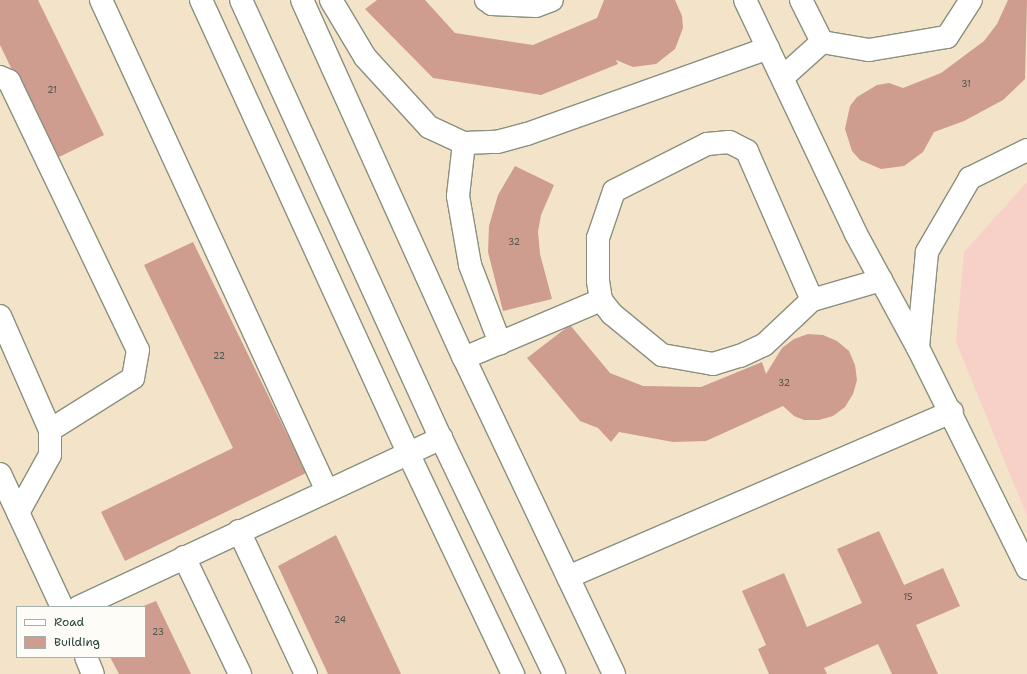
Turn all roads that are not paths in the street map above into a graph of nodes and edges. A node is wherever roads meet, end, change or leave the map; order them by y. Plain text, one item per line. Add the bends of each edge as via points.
1 (101, 0) edge
2 (241, 0) edge
3 (332, 0) edge
4 (486, 0) edge
5 (552, 0) edge
6 (745, 0) edge
7 (801, 0) edge
8 (971, 0) edge
9 (203, 1) edge
10 (304, 6) edge
11 (822, 42) junction
12 (768, 48) junction
13 (0, 77) edge
14 (783, 77) junction
15 (464, 143) junction
16 (1027, 150) edge
17 (881, 280) junction
18 (601, 300) junction
19 (812, 300) junction
20 (0, 316) edge
21 (500, 343) junction
22 (918, 348) junction
23 (464, 358) junction
24 (952, 412) junction
25 (50, 430) junction
26 (441, 438) junction
27 (408, 452) junction
28 (0, 474) edge
29 (326, 489) junction
30 (18, 513) junction
31 (239, 531) junction
32 (184, 557) junction
33 (1027, 568) edge
34 (568, 577) junction
35 (62, 606) edge
36 (81, 606) edge
37 (86, 658) edge
38 (94, 674) edge
39 (240, 674) edge
40 (306, 674) edge
41 (513, 674) edge
42 (554, 674) edge
43 (614, 674) edge

1 - 29 street
2 - 26 street
3 - 10 street
3 - 15 street via 365,56 429,127
4 - 5 street via 492,4 536,6
6 - 12 street
7 - 11 street
8 - 11 street via 947,37 869,50
9 - 27 street
10 - 23 street
11 - 14 street
12 - 14 street
12 - 15 street via 527,134 496,142
13 - 25 street via 8,81 138,350 133,378
14 - 17 street via 856,234
15 - 21 street via 458,196 470,265
16 - 22 street via 970,178 927,252
17 - 19 street
17 - 22 street
18 - 19 street via 612,314 662,355 713,364 764,345
18 - 19 street via 598,281 598,238 614,190 707,144 729,142 747,151
18 - 21 street
20 - 25 street
21 - 23 street
22 - 24 street
23 - 34 street
24 - 33 street
24 - 34 street
25 - 30 street via 50,455
26 - 27 street
26 - 42 street
27 - 29 street
27 - 41 street
28 - 30 street
29 - 31 street
30 - 35 street
31 - 32 street
31 - 40 street
32 - 36 street
32 - 39 street
34 - 43 street
37 - 38 street

